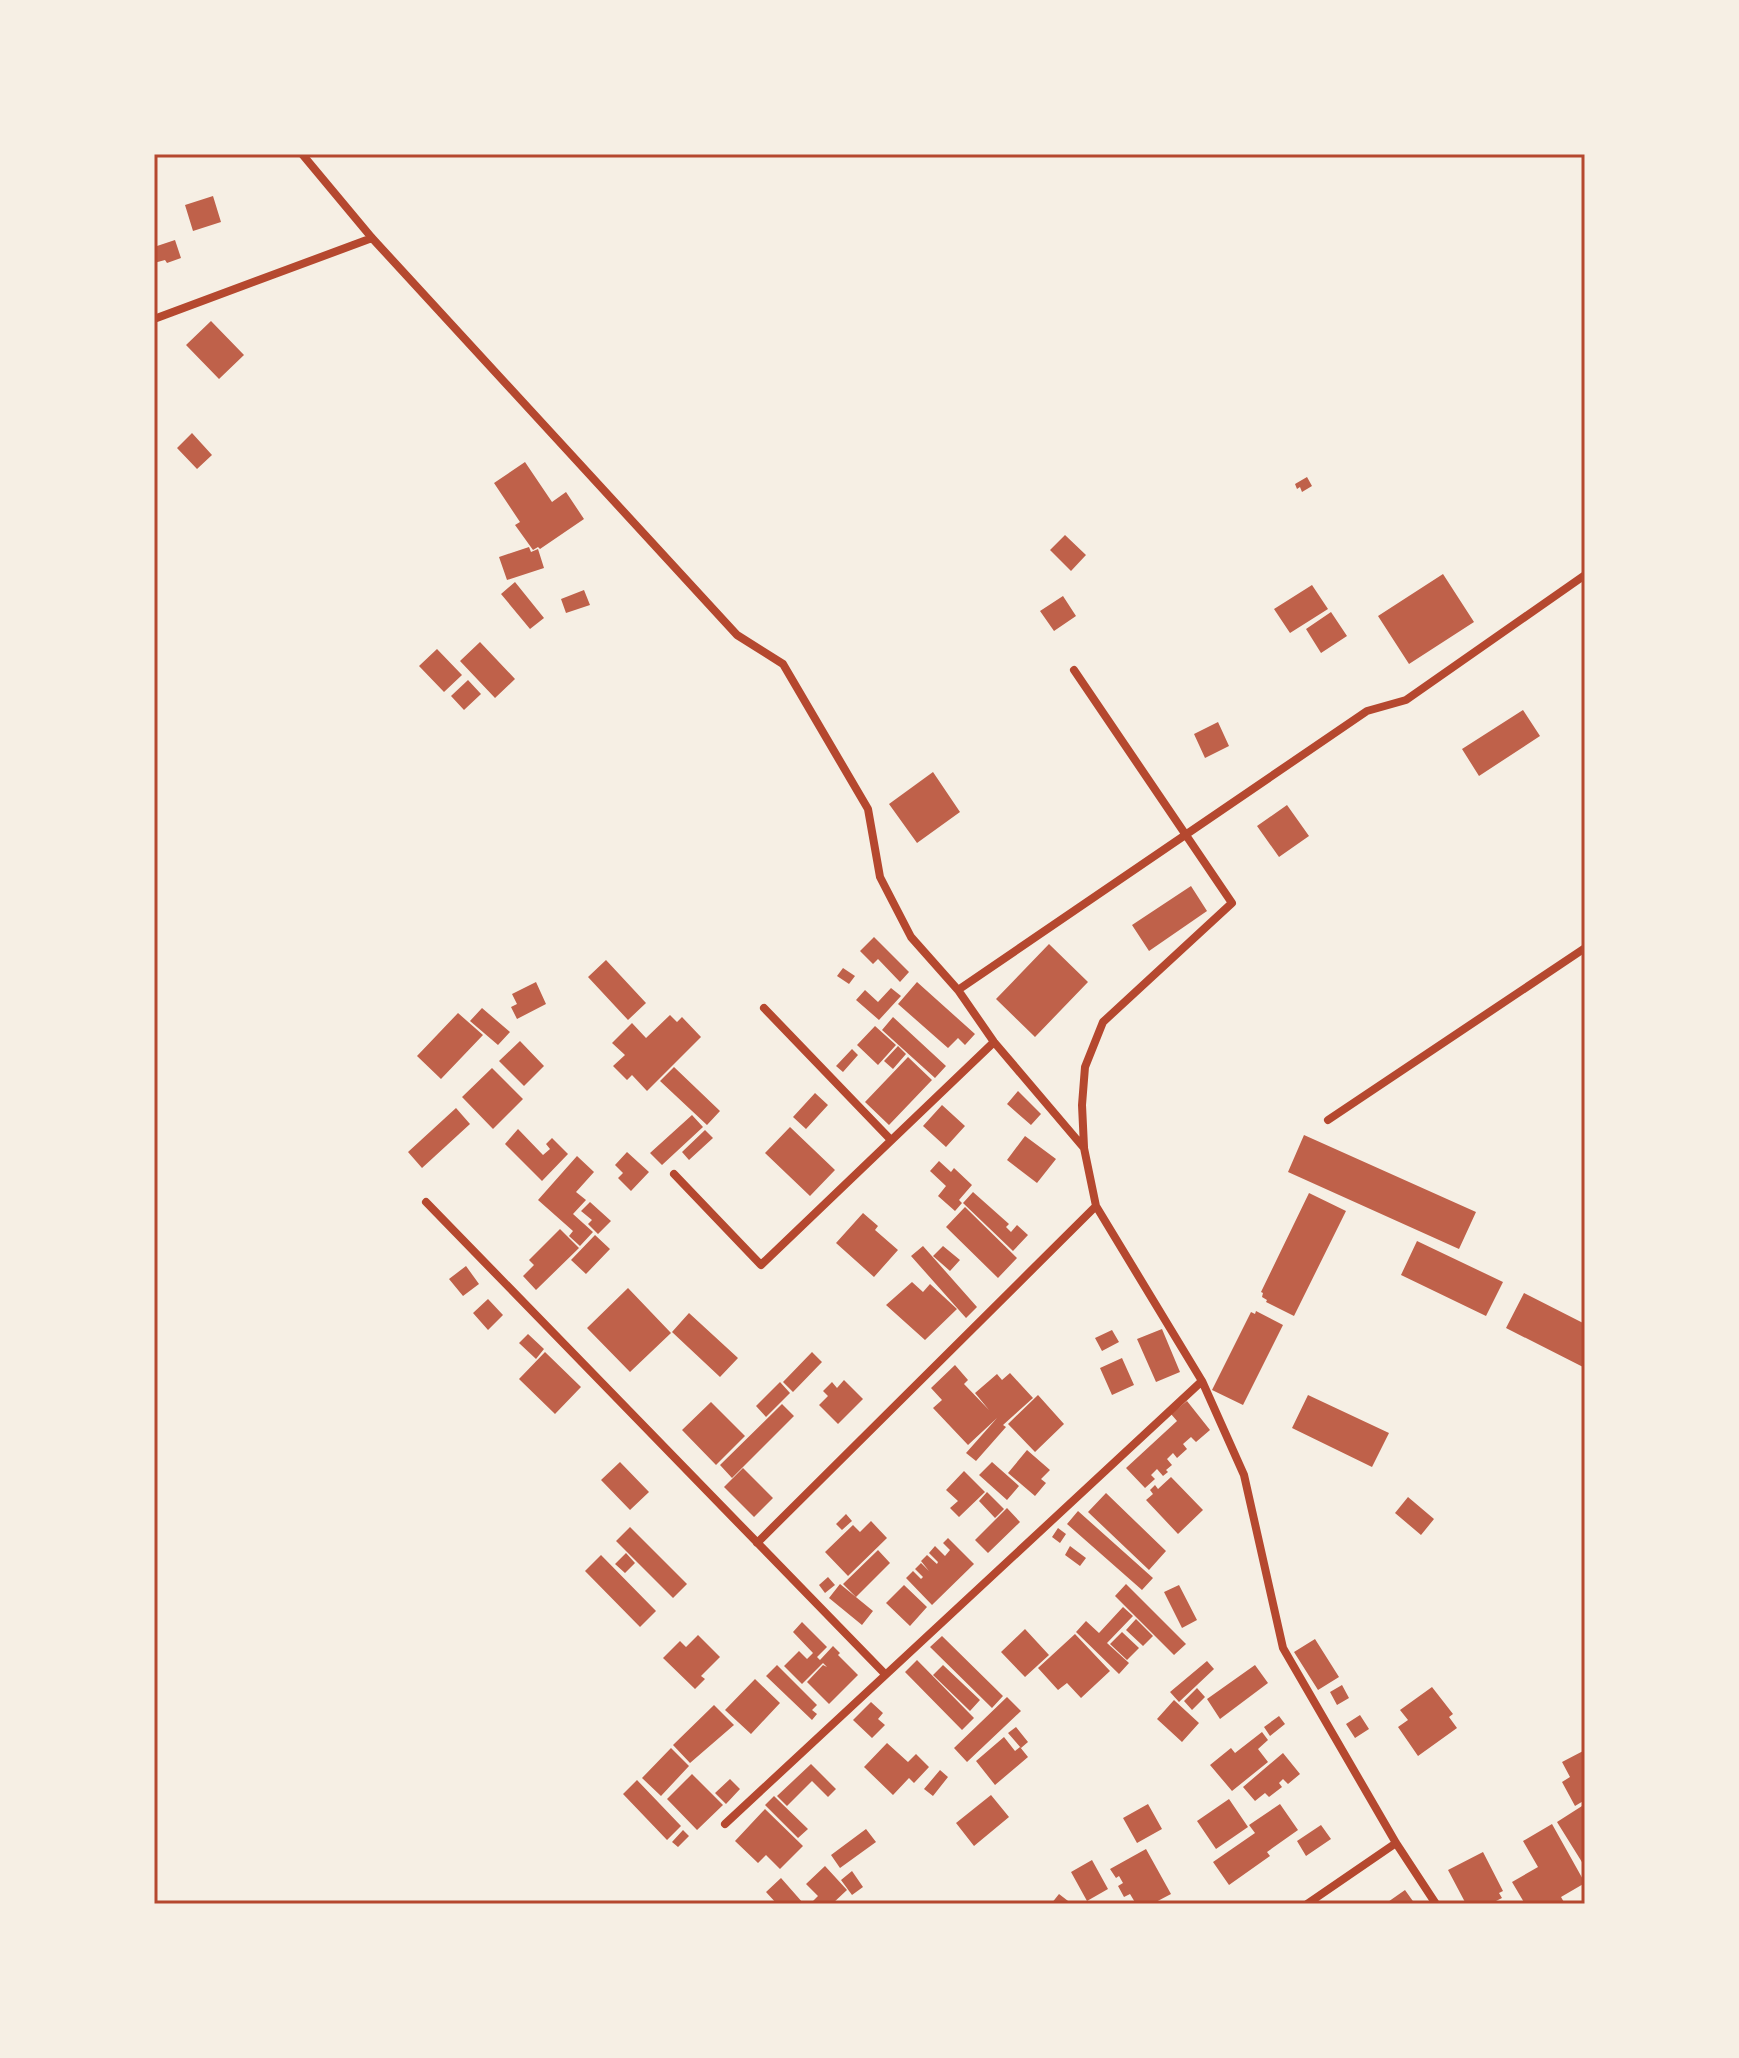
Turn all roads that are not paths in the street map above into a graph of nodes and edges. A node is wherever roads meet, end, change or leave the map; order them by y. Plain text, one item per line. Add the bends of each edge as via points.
1 (302, 154) edge
2 (372, 238) junction
3 (154, 319) edge
4 (1585, 575) edge
5 (1074, 670) dead end
6 (1186, 835) junction
7 (1585, 948) edge
8 (958, 990) junction
9 (764, 1008) dead end
10 (994, 1042) junction
11 (1328, 1120) dead end
12 (891, 1140) junction
13 (1084, 1148) junction
14 (674, 1174) dead end
15 (426, 1202) dead end
16 (1096, 1206) junction
17 (1202, 1381) junction
18 (757, 1543) junction
19 (885, 1674) junction
20 (725, 1824) dead end
21 (1396, 1843) junction
22 (1307, 1904) edge
23 (1436, 1904) edge

1 - 2 street
2 - 3 street
2 - 8 street via 737,635 783,664 868,809 880,877 911,937
4 - 6 street via 1406,700 1367,711
5 - 6 street
6 - 8 street
6 - 13 street via 1232,903 1103,1022 1085,1067
7 - 11 street
8 - 10 street
9 - 12 street
10 - 12 street
10 - 13 street
12 - 14 street via 761,1265
13 - 16 street
15 - 18 street
16 - 17 street
16 - 18 street
17 - 19 street
17 - 21 street via 1244,1475 1283,1648
18 - 19 street
19 - 20 street
21 - 22 street
21 - 23 street

